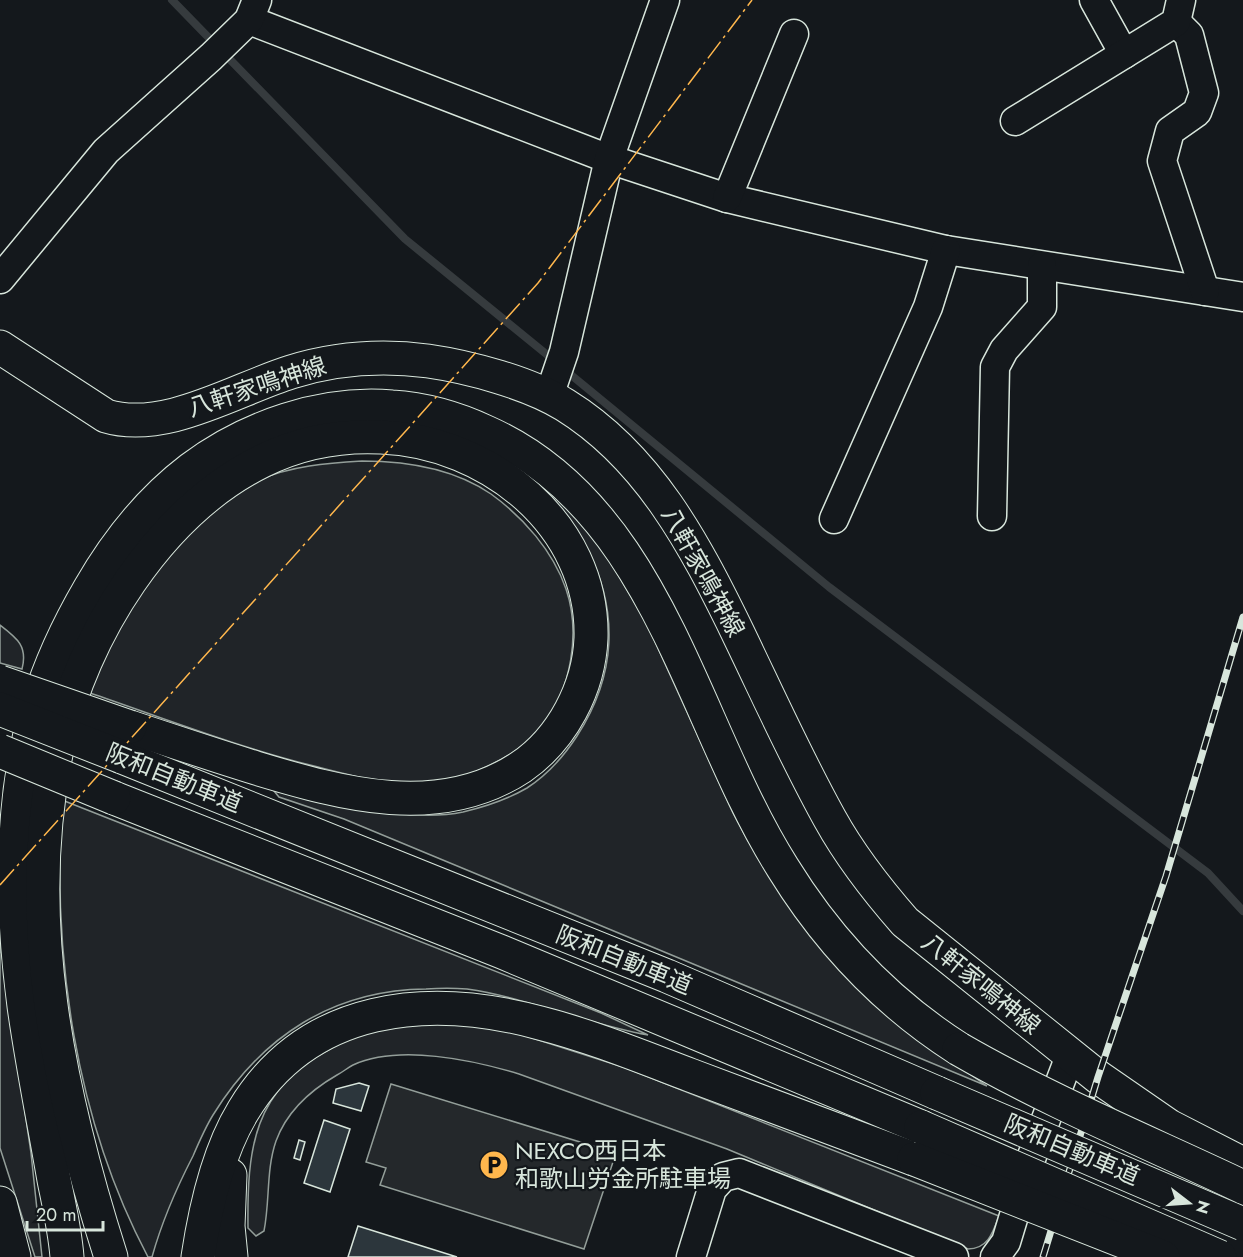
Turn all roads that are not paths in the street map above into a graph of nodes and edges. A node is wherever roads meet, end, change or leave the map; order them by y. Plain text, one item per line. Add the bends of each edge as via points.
1 (665, 0) edge
2 (1094, 0) edge
3 (253, 10) edge
4 (1178, 11) edge
5 (794, 34) dead end
6 (1124, 54) junction
7 (1015, 121) dead end
8 (609, 159) junction
9 (727, 198) junction
10 (946, 250) junction
11 (1042, 266) junction
12 (0, 279) edge
13 (1205, 291) junction
14 (1243, 297) edge
15 (0, 347) edge
16 (557, 375) junction
17 (992, 516) dead end
18 (834, 519) dead end
19 (0, 682) edge
20 (0, 709) edge
21 (126, 742) junction
22 (0, 751) edge
23 (1070, 1056) junction
24 (260, 1086) junction
25 (1243, 1164) edge
26 (1243, 1187) edge
27 (0, 1204) edge
28 (1243, 1224) edge
29 (67, 1254) edge
30 (12, 1257) edge
31 (111, 1257) edge
32 (198, 1257) edge
33 (231, 1257) edge
34 (691, 1257) edge
35 (954, 1257) edge
36 (995, 1257) edge
37 (1163, 1257) edge
38 (1220, 1257) edge

1 - 8 street
2 - 6 street
3 - 8 street
3 - 12 street via 211,57 106,151
4 - 6 street
4 - 13 street via 1189,35 1204,93 1197,112 1170,131 1162,161
5 - 9 street
6 - 7 street
8 - 9 street
8 - 16 street
9 - 10 street
10 - 11 street
10 - 18 street via 928,308
11 - 13 street
11 - 17 street via 1042,307 994,366
13 - 14 street
15 - 16 main road, 八軒家鳴神線 via 106,416 126,421 198,407 314,366 367,358 450,365 529,387
16 - 23 main road, 八軒家鳴神線 via 581,416 631,460 680,525 708,571 831,821 879,894 905,922
19 - 21 main road, bridge
20 - 21 main road, 阪和自動車道, bridge
21 - 28 main road, 阪和自動車道, bridge
21 - 31 main road via 386,798 462,793 484,786 525,764 561,729 571,710 591,647 590,606 578,567 562,535 524,491 483,464 433,445 380,436 326,440 297,447 238,474 188,512 126,588 90,653 68,708 52,775 43,872 46,955 63,1073 80,1154
22 - 38 main road, 阪和自動車道, bridge via 502,952
23 - 25 main road, 八軒家鳴神線 via 1169,1126
23 - 36 street via 1032,1156 1006,1242
24 - 32 main road via 229,1140 208,1204
24 - 33 main road via 239,1133 232,1164 228,1226
24 - 37 main road, bridge via 292,1055 329,1030 382,1013 450,1008 540,1023 914,1159
26 - 29 main road, bridge via 1009,1078 934,1033 883,992 801,896 759,828 654,602 621,550 575,493 534,457 495,436 446,416 378,405 279,421 224,446 174,482 133,524 85,596 39,700 26,756 18,824 17,919 25,1008
27 - 30 main road
34 - 35 street via 712,1189 723,1177 739,1173

